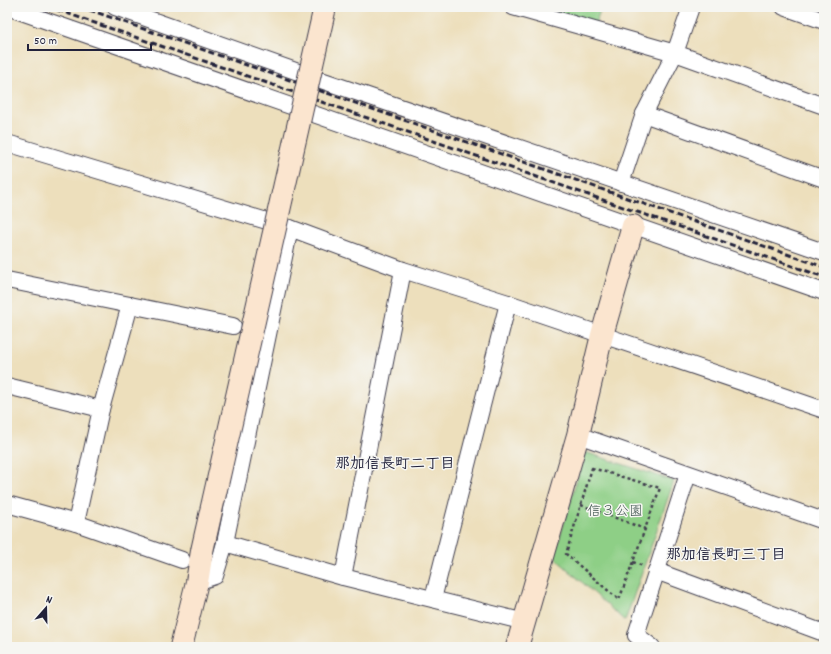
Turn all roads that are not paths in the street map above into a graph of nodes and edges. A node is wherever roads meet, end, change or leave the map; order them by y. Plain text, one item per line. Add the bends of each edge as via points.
1 (7, 7) edge
2 (115, 7) edge
3 (325, 7) edge
4 (513, 7) edge
5 (690, 7) edge
6 (784, 7) edge
7 (824, 21) edge
8 (675, 53) junction
9 (824, 106) edge
10 (644, 114) junction
11 (7, 143) edge
12 (824, 179) edge
13 (621, 183) junction
14 (633, 226) junction
15 (290, 228) junction
16 (824, 252) edge
17 (403, 270) junction
18 (7, 280) edge
19 (824, 292) edge
20 (508, 303) junction
21 (130, 305) junction
22 (233, 326) dead end
23 (602, 335) junction
24 (7, 386) edge
25 (101, 409) junction
26 (824, 410) edge
27 (578, 435) junction
28 (688, 474) junction
29 (7, 504) edge
30 (824, 521) edge
31 (76, 523) junction
32 (225, 543) junction
33 (182, 560) dead end
34 (656, 571) junction
35 (343, 577) junction
36 (197, 582) junction
37 (433, 600) junction
38 (524, 622) junction
39 (824, 632) edge
40 (181, 647) edge
41 (517, 647) edge
42 (652, 647) edge

1 - 14 street
2 - 13 street
3 - 36 street, bridge
4 - 8 street
5 - 8 street
6 - 7 street
8 - 9 street
8 - 10 street
10 - 12 street
10 - 13 street
11 - 15 street
13 - 16 street
14 - 19 street
14 - 23 street
15 - 17 street
15 - 32 street
17 - 20 street
17 - 35 street
18 - 21 street
20 - 23 street
20 - 37 street
21 - 22 street
21 - 25 street
23 - 26 street
23 - 27 street
24 - 25 street
25 - 31 street
27 - 28 street
27 - 38 street
28 - 30 street
28 - 34 street
29 - 31 street
31 - 33 street
32 - 35 street
32 - 36 street via 215,576
34 - 39 street
34 - 42 street via 636,634
35 - 37 street
36 - 40 street
37 - 38 street
38 - 41 street

